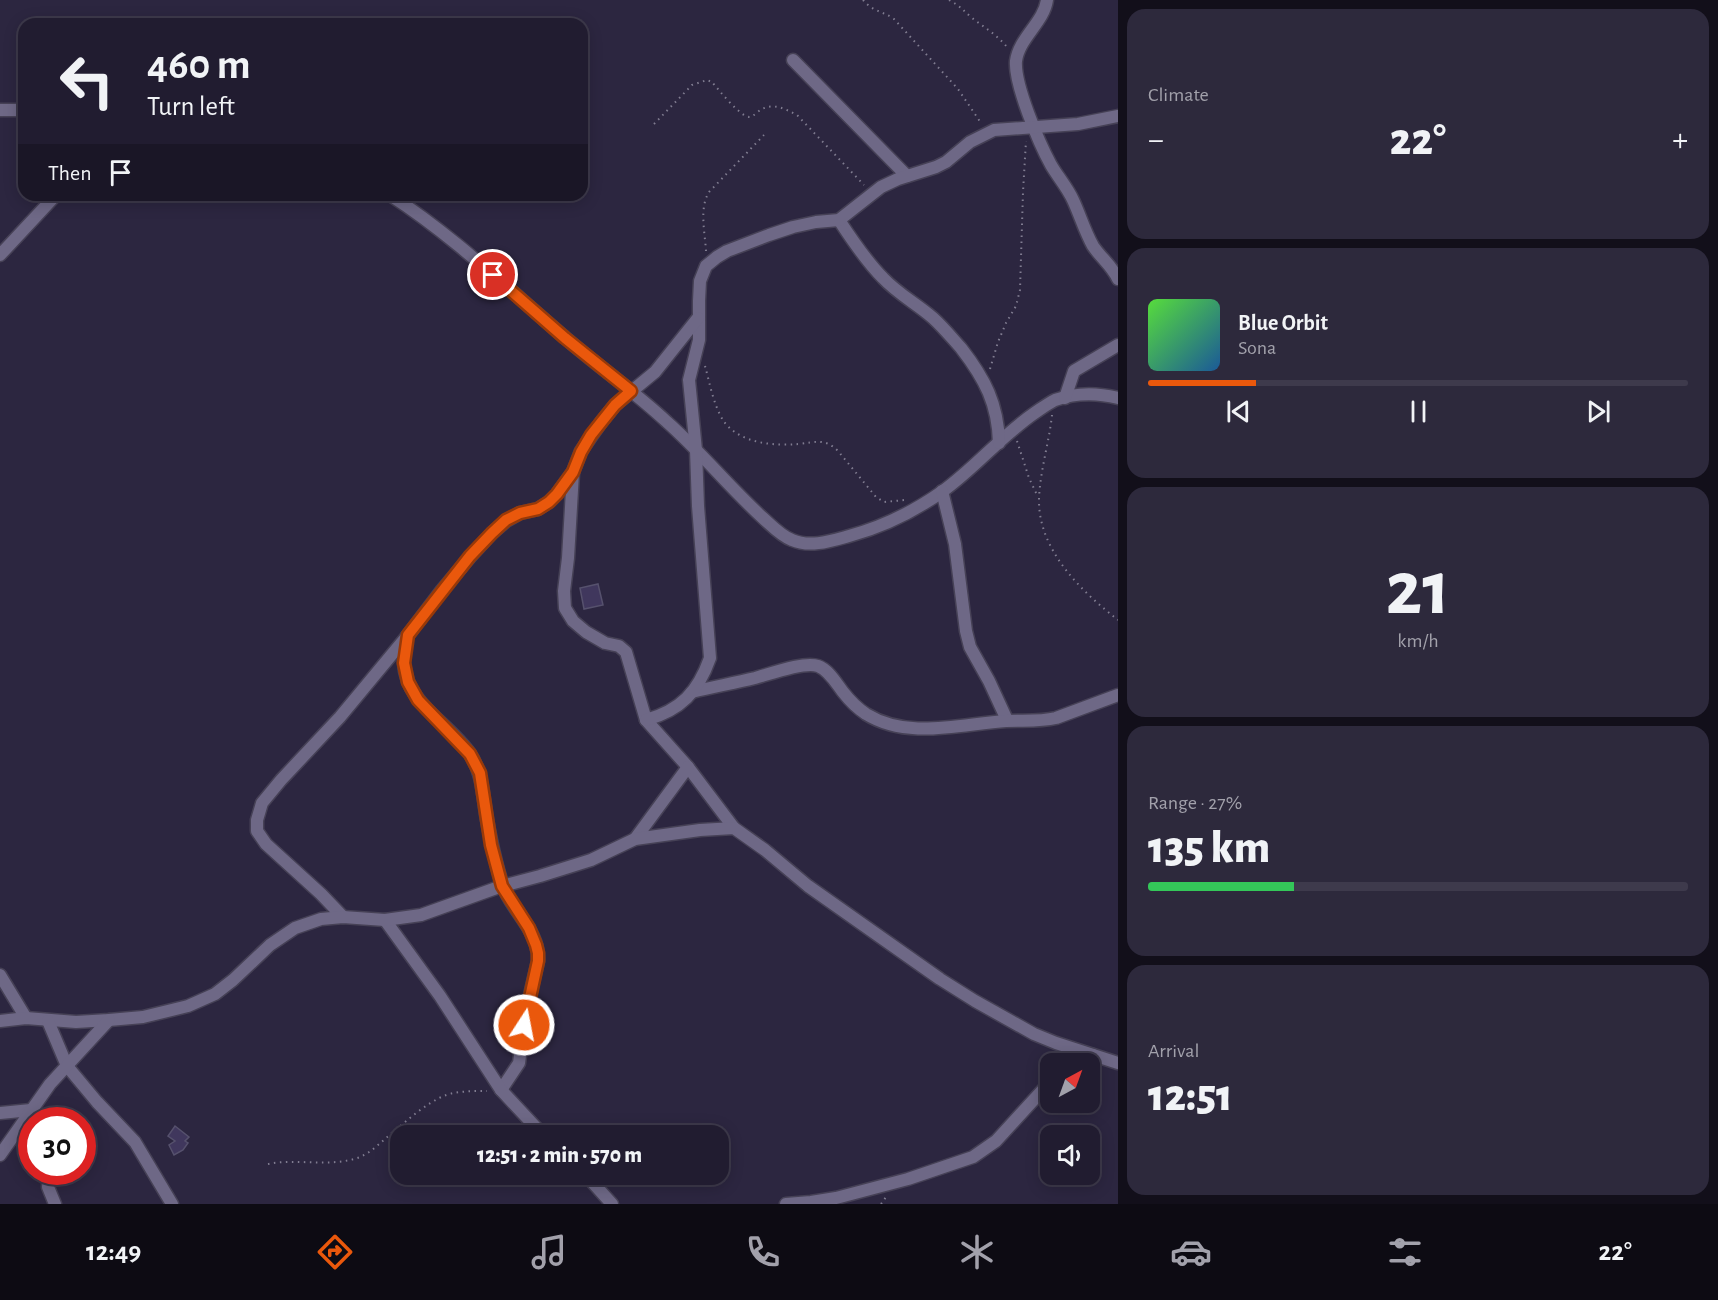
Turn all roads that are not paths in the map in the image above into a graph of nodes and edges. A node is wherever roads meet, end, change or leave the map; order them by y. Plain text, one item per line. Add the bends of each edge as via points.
1 (1047, 0) edge
2 (793, 60) dead end
3 (0, 110) edge
4 (18, 110) edge
5 (1118, 116) edge
6 (1030, 127) junction
7 (907, 176) junction
8 (50, 201) edge
9 (399, 201) edge
10 (839, 220) junction
11 (0, 255) edge
12 (1118, 279) edge
13 (698, 318) junction
14 (1118, 345) edge
15 (631, 391) junction
16 (1060, 399) junction
17 (1118, 399) edge
18 (999, 443) junction
19 (696, 450) junction
20 (573, 472) junction
21 (942, 491) junction
22 (408, 635) junction
23 (692, 692) junction
24 (1118, 695) edge
25 (646, 720) junction
26 (1007, 720) junction
27 (688, 767) junction
28 (734, 828) junction
29 (635, 839) junction
30 (502, 886) junction
31 (343, 917) junction
32 (385, 920) junction
33 (0, 975) edge
34 (26, 1018) junction
35 (109, 1020) junction
36 (0, 1021) edge
37 (48, 1021) junction
38 (1087, 1053) edge
39 (1100, 1057) edge
40 (1118, 1063) edge
41 (67, 1066) junction
42 (501, 1090) junction
43 (1040, 1093) edge
44 (33, 1107) edge
45 (18, 1111) edge
46 (0, 1113) edge
47 (534, 1125) edge
48 (18, 1129) edge
49 (0, 1155) edge
50 (48, 1185) edge
51 (595, 1185) edge
52 (55, 1204) edge
53 (172, 1204) edge
54 (612, 1204) edge
55 (786, 1204) edge

1 - 6 street via 1016,59
2 - 7 street
3 - 4 street
5 - 6 street
6 - 7 street via 994,130 970,142 946,162
6 - 12 street via 1071,197 1092,245
7 - 10 street via 881,188
8 - 11 street
9 - 15 street via 475,259
10 - 13 street via 793,227 717,257 706,266 700,281
10 - 18 street via 868,262 898,293 951,336 986,383 994,405
13 - 15 street via 656,372
13 - 19 street via 699,340 689,380
14 - 16 street via 1074,371
15 - 19 street
15 - 20 street via 591,435
16 - 17 street via 1086,394
16 - 18 street via 1027,418
18 - 21 street
19 - 21 street via 772,526 791,540 810,544 871,530
19 - 23 street via 710,658
20 - 22 street via 549,502 506,520 492,533
20 - 25 street via 565,608 586,632 626,652
21 - 26 street via 955,544 970,646
22 - 30 street via 404,663 408,682 418,700 470,754 480,773
22 - 31 street via 262,803 257,820 257,831 266,844
23 - 25 street via 668,711
23 - 26 street via 817,665 856,708 892,724 927,728
24 - 26 street via 1056,718
25 - 27 street
27 - 28 street
27 - 29 street
28 - 29 street
28 - 38 street via 808,886 940,979 1034,1034
29 - 30 street via 591,860
30 - 32 street via 422,915
30 - 42 street via 529,928 538,961 519,1063
31 - 32 street
31 - 35 street via 295,928 215,994 188,1006
32 - 42 street
33 - 34 street
34 - 36 street
34 - 37 street
35 - 37 street
35 - 41 street
37 - 41 street
39 - 40 street
41 - 44 street
41 - 53 street via 135,1142
42 - 47 street
43 - 55 street via 996,1141 973,1157 836,1198
45 - 46 street
48 - 49 street
50 - 52 street
51 - 54 street

